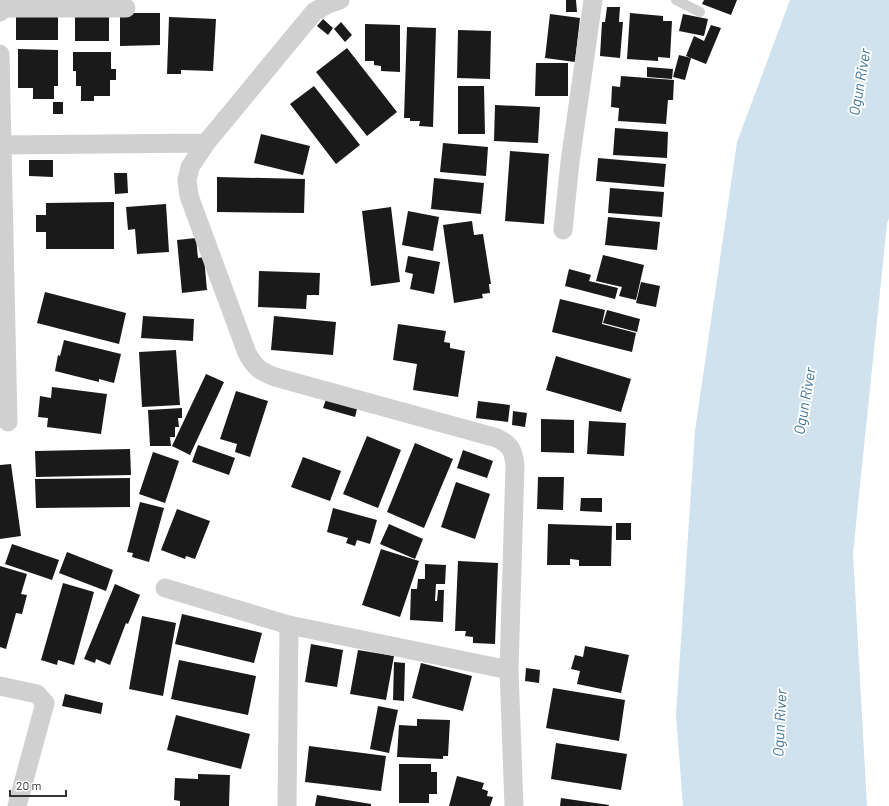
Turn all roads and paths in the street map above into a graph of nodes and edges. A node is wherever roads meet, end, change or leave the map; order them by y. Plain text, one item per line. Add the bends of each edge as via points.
1 (340, 0) edge
2 (593, 0) edge
3 (676, 0) edge
4 (126, 8) dead end
5 (0, 12) edge
6 (700, 12) dead end
7 (0, 54) edge
8 (206, 143) junction
9 (1, 145) edge
10 (563, 230) dead end
11 (8, 422) dead end
12 (165, 588) dead end
13 (289, 625) junction
14 (509, 670) junction
15 (0, 686) edge
16 (17, 806) edge
17 (287, 806) edge
18 (514, 806) edge

1 - 8 street via 314,12
2 - 10 street
3 - 6 lane
4 - 5 street via 9,8
7 - 9 street
8 - 9 street
8 - 14 street via 190,168 187,180 189,196 253,364 261,372 275,377 497,438 507,442 514,452
9 - 11 street
12 - 13 street
13 - 14 street
13 - 17 street
14 - 18 street
15 - 16 street via 37,694 45,703

